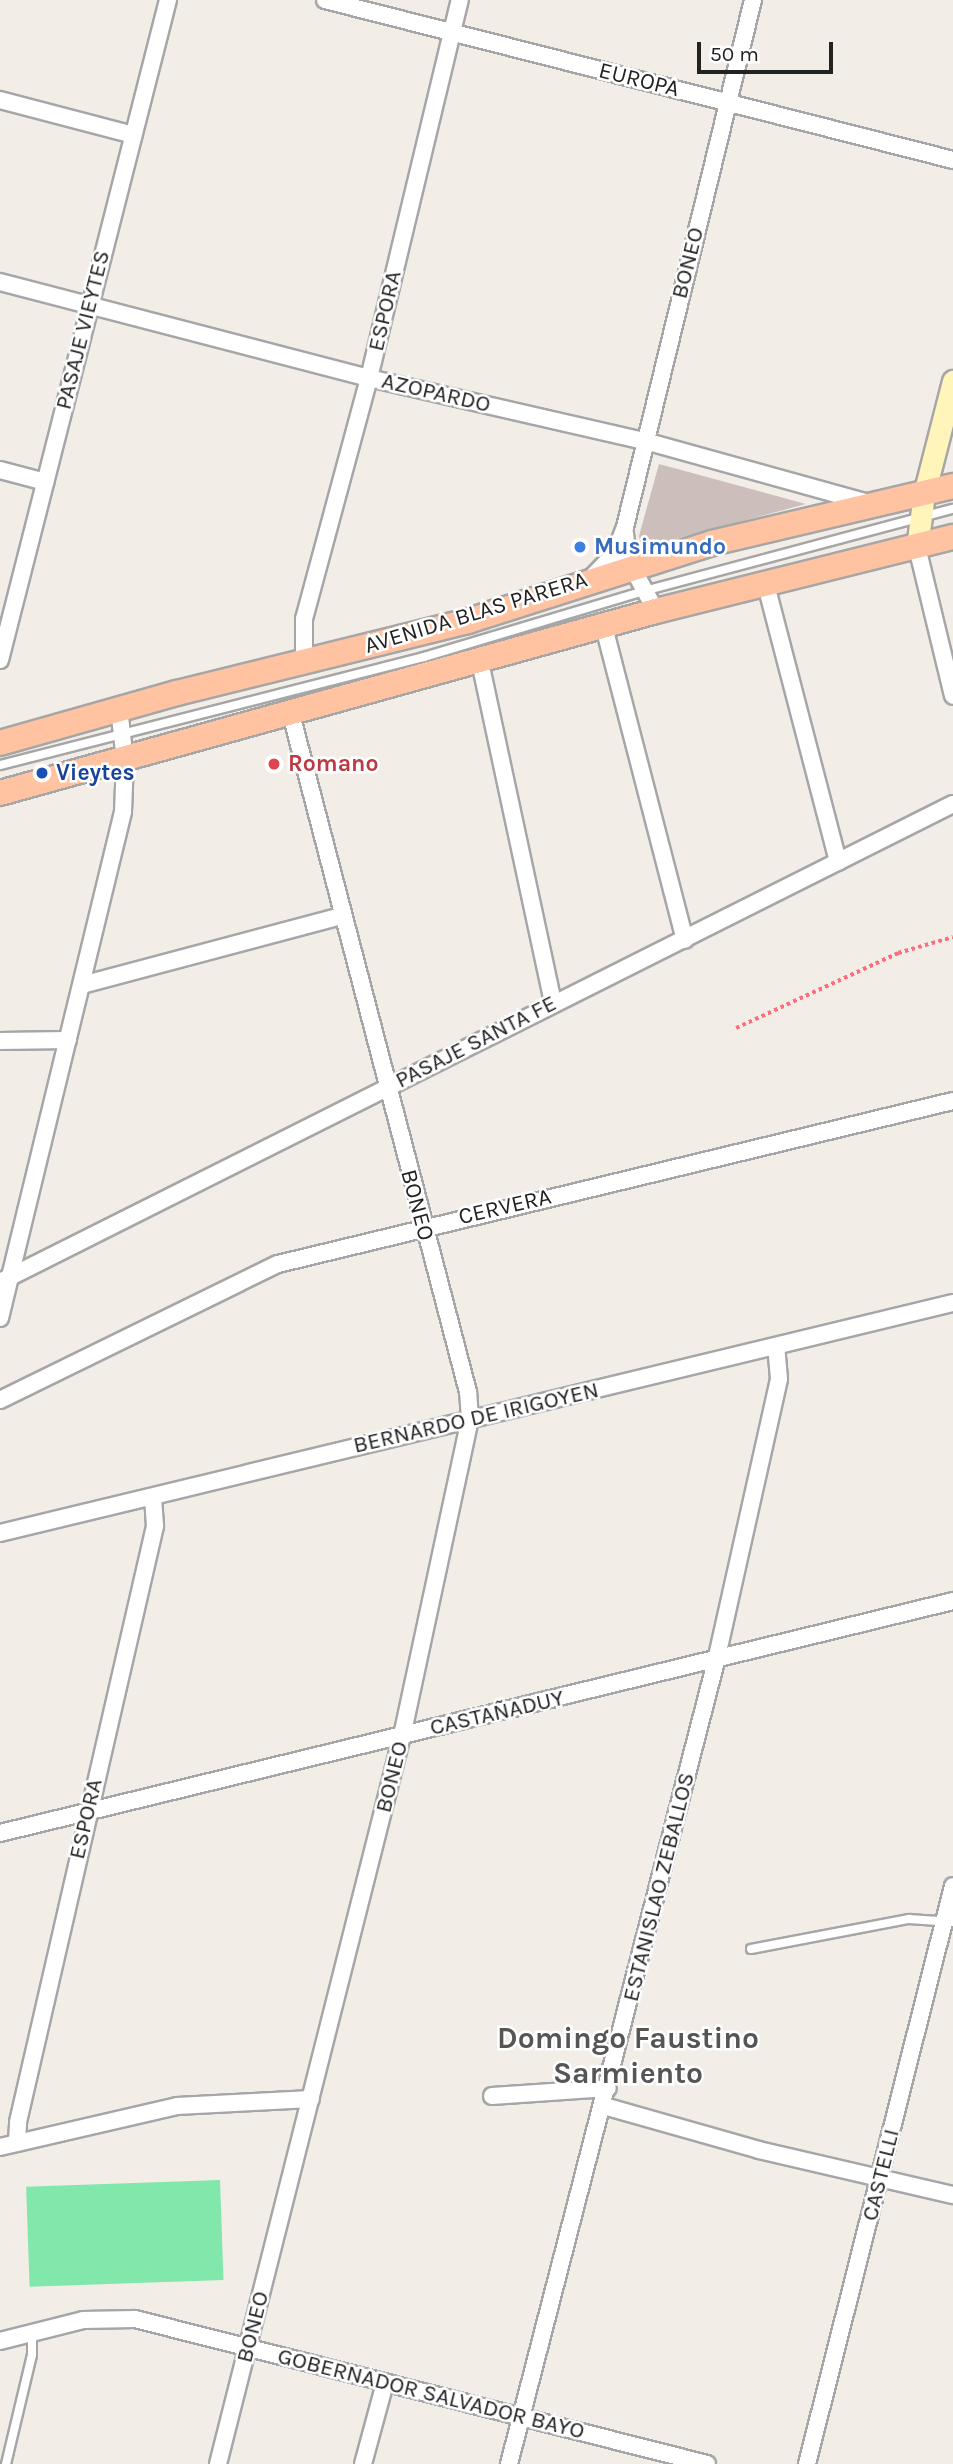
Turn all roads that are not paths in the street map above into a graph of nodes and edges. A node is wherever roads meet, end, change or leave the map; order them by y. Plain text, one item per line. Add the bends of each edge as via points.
1 (168, 0) edge
2 (325, 0) edge
3 (460, 0) edge
4 (753, 0) edge
5 (451, 34) junction
6 (0, 100) edge
7 (727, 102) junction
8 (133, 135) junction
9 (953, 160) edge
10 (0, 282) edge
11 (89, 304) junction
12 (369, 378) junction
13 (953, 381) edge
14 (645, 441) junction
15 (0, 470) edge
16 (45, 482) junction
17 (953, 486) edge
18 (873, 504) junction
19 (922, 505) junction
20 (953, 509) edge
21 (625, 527) junction
22 (953, 537) edge
23 (917, 547) junction
24 (631, 567) junction
25 (590, 579) junction
26 (766, 585) junction
27 (650, 601) junction
28 (604, 627) junction
29 (0, 657) edge
30 (480, 662) junction
31 (304, 663) junction
32 (953, 696) edge
33 (119, 708) junction
34 (291, 713) junction
35 (123, 734) junction
36 (0, 743) edge
37 (125, 761) junction
38 (0, 765) edge
39 (0, 793) edge
40 (953, 804) edge
41 (838, 862) junction
42 (342, 916) junction
43 (685, 940) junction
44 (82, 985) junction
45 (553, 1003) junction
46 (68, 1040) junction
47 (0, 1041) edge
48 (386, 1088) junction
49 (953, 1101) edge
50 (422, 1227) junction
51 (4, 1280) edge
52 (953, 1303) edge
53 (0, 1318) edge
54 (776, 1347) junction
55 (0, 1400) edge
56 (470, 1419) junction
57 (153, 1497) junction
58 (0, 1533) edge
59 (953, 1601) edge
60 (716, 1661) junction
61 (402, 1736) junction
62 (87, 1811) junction
63 (0, 1833) edge
64 (953, 1886) edge
65 (949, 1920) edge
66 (751, 1949) dead end
67 (608, 2088) junction
68 (492, 2096) dead end
69 (311, 2099) junction
70 (604, 2106) junction
71 (17, 2143) junction
72 (0, 2147) edge
73 (880, 2177) junction
74 (953, 2195) edge
75 (32, 2332) junction
76 (0, 2341) edge
77 (248, 2347) junction
78 (385, 2383) junction
79 (521, 2418) junction
80 (6, 2464) edge
81 (218, 2464) edge
82 (363, 2464) edge
83 (509, 2464) edge
84 (707, 2464) edge
85 (807, 2464) edge

1 - 8 street, PASAJE VIEYTES
2 - 5 street, EUROPA
3 - 5 street, ESPORA
4 - 7 street, BONEO
5 - 7 street, EUROPA
5 - 12 street, ESPORA
6 - 8 street
7 - 9 street, EUROPA
7 - 14 street, BONEO
8 - 11 street, PASAJE VIEYTES
10 - 11 street, AZOPARDO
11 - 12 street, AZOPARDO
11 - 16 street, PASAJE VIEYTES
12 - 14 street, AZOPARDO
12 - 31 street, ESPORA via 304,619
13 - 19 main road
14 - 18 street, AZOPARDO
14 - 21 street, BONEO
15 - 16 street
16 - 29 street, PASAJE VIEYTES
17 - 19 main road, AVENIDA BLAS PARERA
18 - 19 main road, AVENIDA BLAS PARERA
18 - 24 main road, AVENIDA BLAS PARERA
19 - 20 lane
19 - 23 main road
19 - 27 lane
21 - 24 street, BONEO
21 - 25 street, BONEO via 615,553
22 - 23 main road, AVENIDA BLAS PARERA
23 - 26 main road, AVENIDA BLAS PARERA
23 - 32 street
24 - 25 main road, AVENIDA BLAS PARERA
24 - 27 street, BONEO
25 - 31 main road, AVENIDA BLAS PARERA via 468,621
26 - 27 main road, AVENIDA BLAS PARERA
26 - 41 street
27 - 28 main road, AVENIDA BLAS PARERA
27 - 35 lane
28 - 30 main road, AVENIDA BLAS PARERA
28 - 43 street
30 - 34 main road, AVENIDA BLAS PARERA
30 - 45 street
31 - 33 main road, AVENIDA BLAS PARERA
33 - 35 street
33 - 36 main road, AVENIDA BLAS PARERA
34 - 37 main road, AVENIDA BLAS PARERA
34 - 42 street
35 - 37 street
35 - 38 lane
37 - 39 main road, AVENIDA BLAS PARERA
37 - 44 street via 123,812
40 - 41 street, PASAJE SANTA FE
41 - 43 street, PASAJE SANTA FE
42 - 44 street
42 - 48 street
43 - 45 street, PASAJE SANTA FE
44 - 46 street
45 - 48 street, PASAJE SANTA FE
46 - 47 street
46 - 51 street
48 - 50 street, BONEO
48 - 51 street, PASAJE SANTA FE
49 - 50 street, CERVERA
50 - 55 street, CERVERA via 264,1270
50 - 56 street, BONEO via 468,1392
51 - 53 street
52 - 54 street, BERNARDO DE IRIGOYEN
54 - 56 street, BERNARDO DE IRIGOYEN
54 - 60 street, ESTANISLAO ZEBALLOS via 779,1379
56 - 57 street, BERNARDO DE IRIGOYEN
56 - 61 street, BONEO
57 - 58 street, BERNARDO DE IRIGOYEN
57 - 62 street, ESPORA via 155,1526
59 - 60 street, CASTAÑADUY
60 - 61 street, CASTAÑADUY
60 - 67 street, ESTANISLAO ZEBALLOS
61 - 62 street, CASTAÑADUY
61 - 69 street, BONEO
62 - 63 street, CASTAÑADUY
62 - 71 street, ESPORA
64 - 65 street, CASTELLI
65 - 66 lane via 909,1920
65 - 73 street, CASTELLI
67 - 68 street
67 - 70 street, ESTANISLAO ZEBALLOS
69 - 71 street via 177,2106
69 - 77 street, BONEO
70 - 73 street via 759,2150
70 - 79 street, ESTANISLAO ZEBALLOS
71 - 72 street
73 - 74 street
73 - 85 street, CASTELLI
75 - 76 street, GOBERNADOR SALVADOR BAYO
75 - 77 street, GOBERNADOR SALVADOR BAYO via 121,2317
75 - 80 lane via 32,2355
77 - 78 street, GOBERNADOR SALVADOR BAYO
77 - 81 street, BONEO
78 - 79 street, GOBERNADOR SALVADOR BAYO
78 - 82 street
79 - 83 street, ESTANISLAO ZEBALLOS
79 - 84 street, GOBERNADOR SALVADOR BAYO

